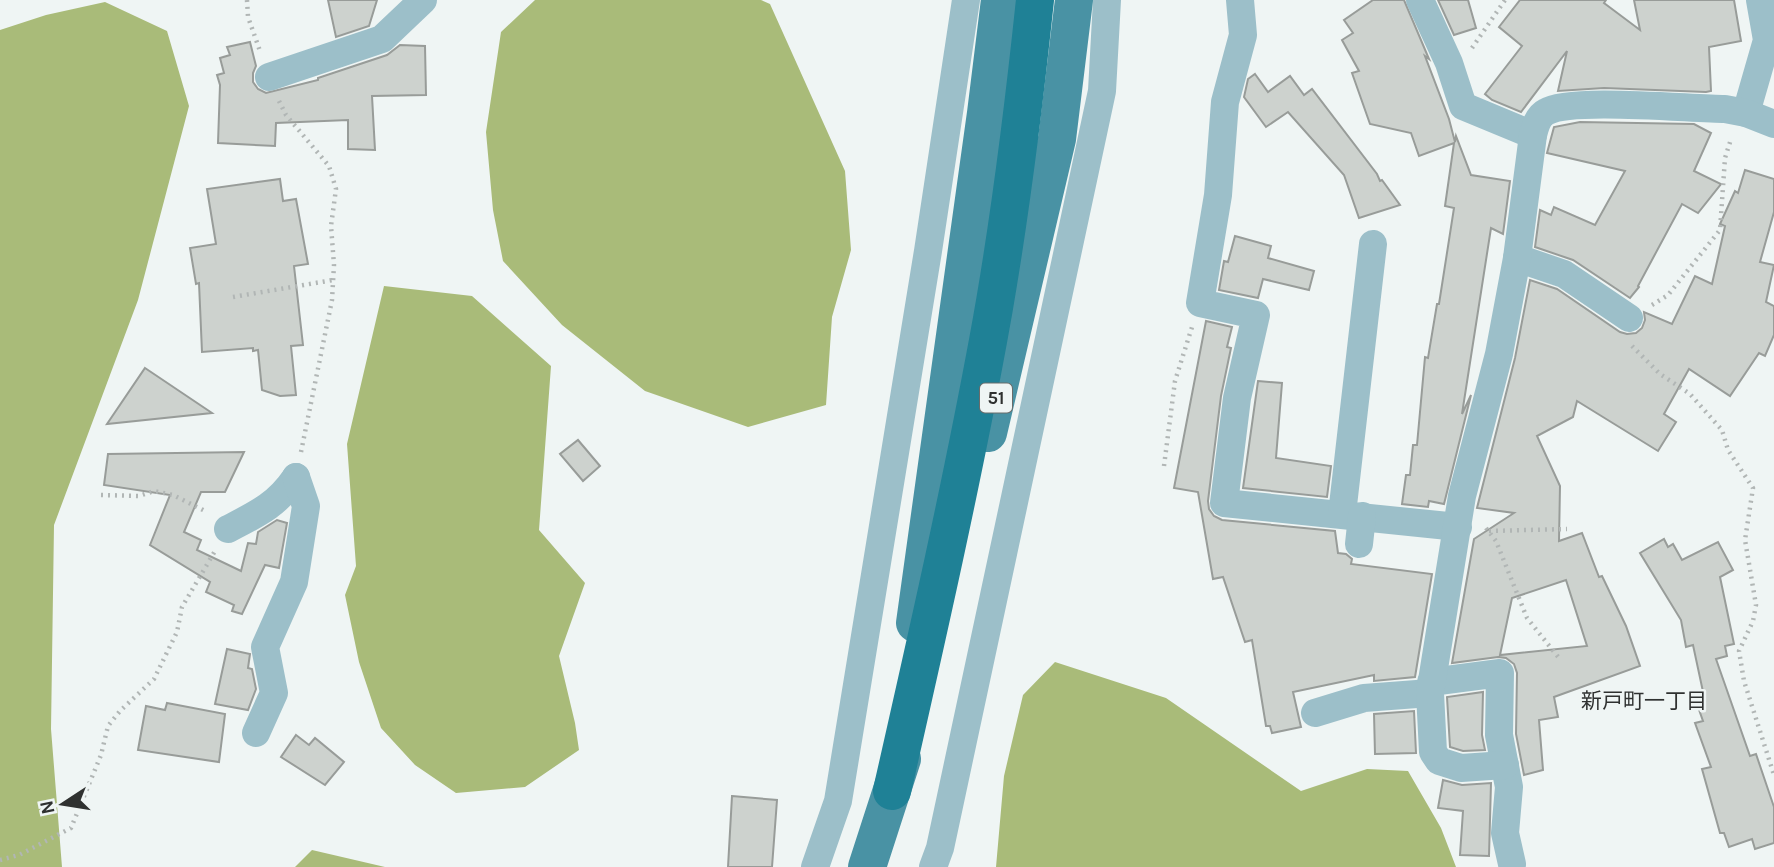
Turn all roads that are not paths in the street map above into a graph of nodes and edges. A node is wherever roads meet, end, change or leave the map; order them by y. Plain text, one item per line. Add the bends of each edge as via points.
1 (423, 0) edge
2 (966, 0) edge
3 (1000, 0) edge
4 (1035, 0) edge
5 (1074, 0) edge
6 (1107, 0) edge
7 (1240, 0) edge
8 (1420, 0) edge
9 (1760, 0) edge
10 (269, 77) road end
11 (1746, 113) junction
12 (1774, 124) edge
13 (1533, 135) junction
14 (1373, 244) dead end
15 (1517, 258) junction
16 (1629, 318) road end
17 (1355, 525) junction
18 (232, 527) road end
19 (1458, 527) junction
20 (1431, 688) junction
21 (1315, 713) dead end
22 (256, 733) dead end
23 (1505, 765) junction
24 (892, 791) junction
25 (1512, 864) dead end
26 (815, 867) edge
27 (867, 867) edge
28 (933, 867) edge

1 - 10 street via 382,39
2 - 26 street via 838,801
3 - 24 main road, 51
4 - 24 highway, 51 via 1015,176 989,338
5 - 24 main road, 51 via 1054,152 962,542
6 - 28 street via 1102,91
7 - 17 street via 1244,35 1225,102 1218,195 1200,303 1255,315 1237,398 1224,503
8 - 13 street via 1463,106
9 - 11 street via 1767,40
11 - 12 street
11 - 13 street via 1563,107 1546,112
13 - 15 street
14 - 17 street
15 - 16 street via 1564,274
15 - 19 street
17 - 19 street
18 - 22 street via 284,495 296,477 306,506 294,582 265,647 274,693
19 - 20 street
20 - 21 street via 1364,698
20 - 23 street via 1433,752 1439,761 1461,768
20 - 23 street via 1500,673 1499,734
23 - 25 street via 1509,787 1505,833
24 - 27 main road, 51

